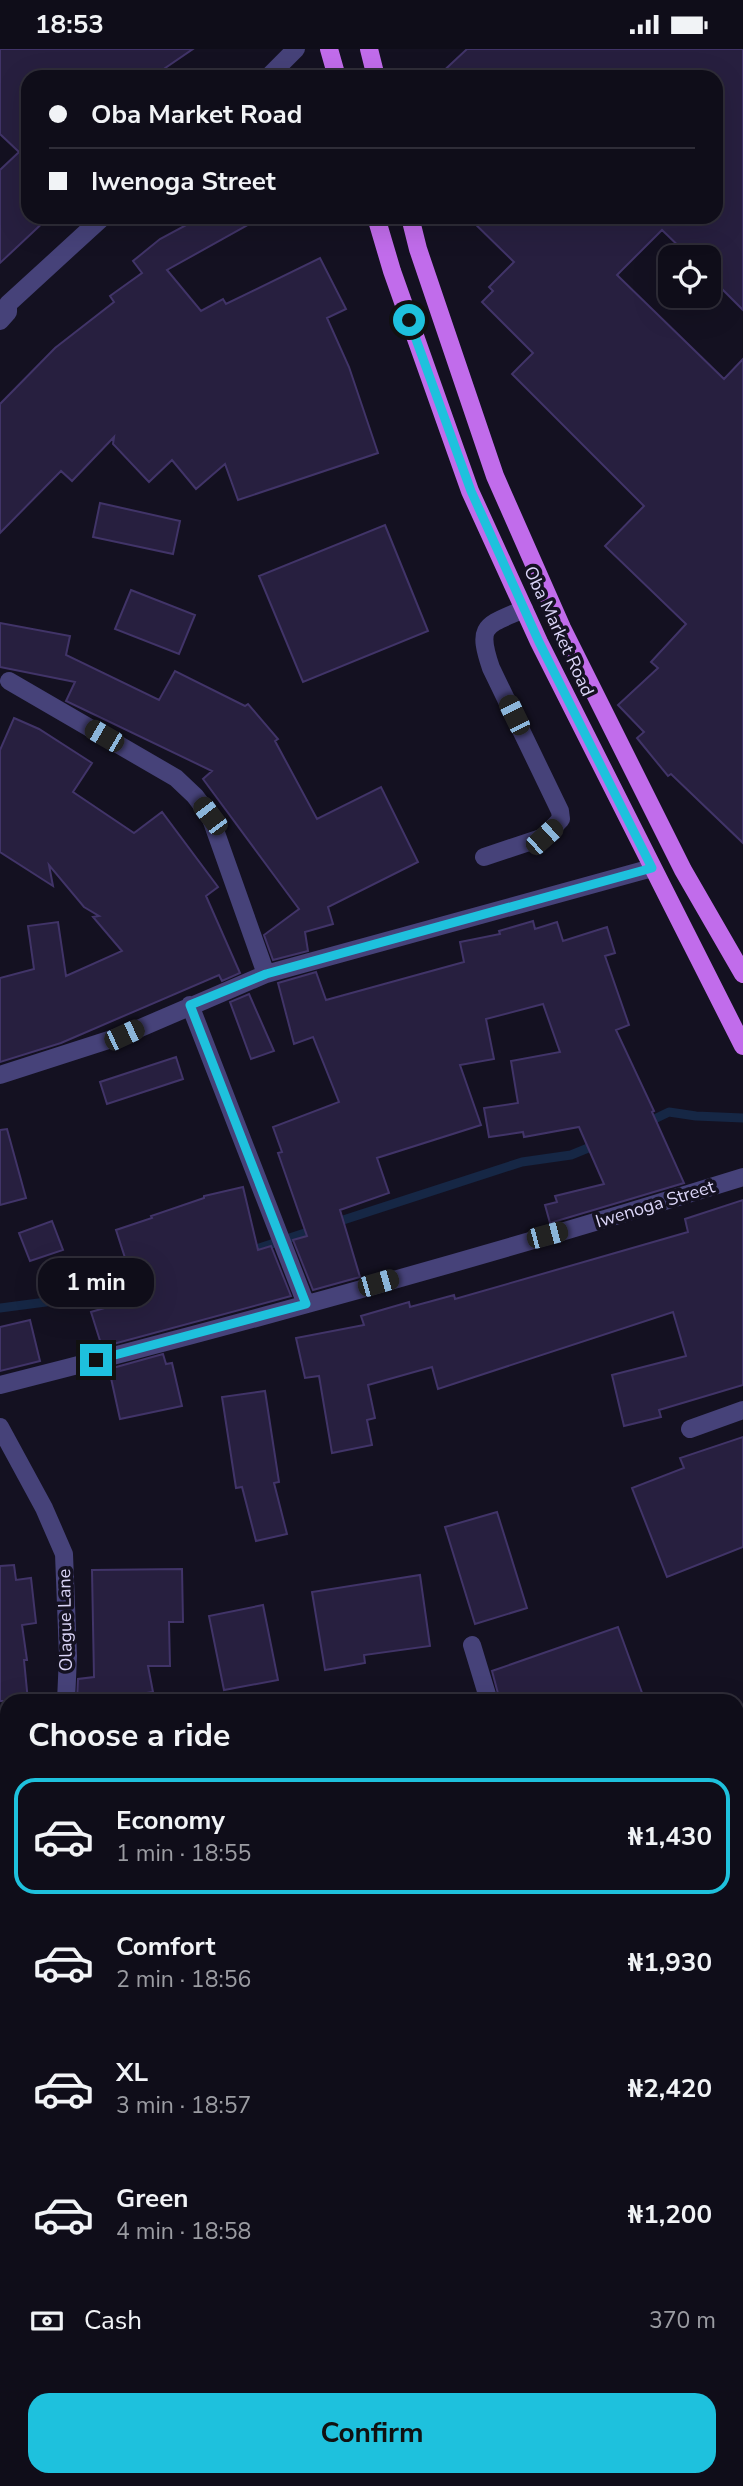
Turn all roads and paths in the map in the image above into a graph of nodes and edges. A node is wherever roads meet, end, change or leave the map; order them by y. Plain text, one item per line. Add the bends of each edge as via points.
1 (296, 49) edge
2 (329, 49) edge
3 (369, 49) edge
4 (275, 70) edge
5 (335, 70) edge
6 (374, 70) edge
7 (95, 224) edge
8 (378, 224) edge
9 (413, 224) edge
10 (4, 299) edge
11 (0, 321) edge
12 (524, 609) junction
13 (9, 681) dead end
14 (484, 857) dead end
15 (652, 868) junction
16 (742, 968) edge
17 (266, 974) junction
18 (190, 1005) junction
19 (743, 1046) edge
20 (0, 1075) edge
21 (743, 1177) edge
22 (306, 1304) junction
23 (0, 1385) edge
24 (743, 1410) edge
25 (0, 1427) edge
26 (690, 1429) dead end
27 (472, 1645) dead end
28 (66, 1694) edge
29 (487, 1694) edge

1 - 4 street
2 - 5 main road
3 - 6 main road
7 - 10 street
8 - 12 main road, Oba Market Road via 471,491
9 - 16 main road, Oba Market Road via 495,476 562,628 683,870
10 - 11 street via 8,312
12 - 14 street via 490,624 484,632 484,646 561,819 544,837
12 - 15 main road, Oba Market Road
13 - 17 street via 176,778 195,796 210,816
15 - 17 street
15 - 19 main road, Oba Market Road
17 - 18 street
18 - 20 street via 124,1035
18 - 22 street
21 - 22 street, Iwenoga Street
22 - 23 street, Iwenoga Street
24 - 26 street
25 - 28 street, Olague Lane via 64,1554
27 - 29 street

